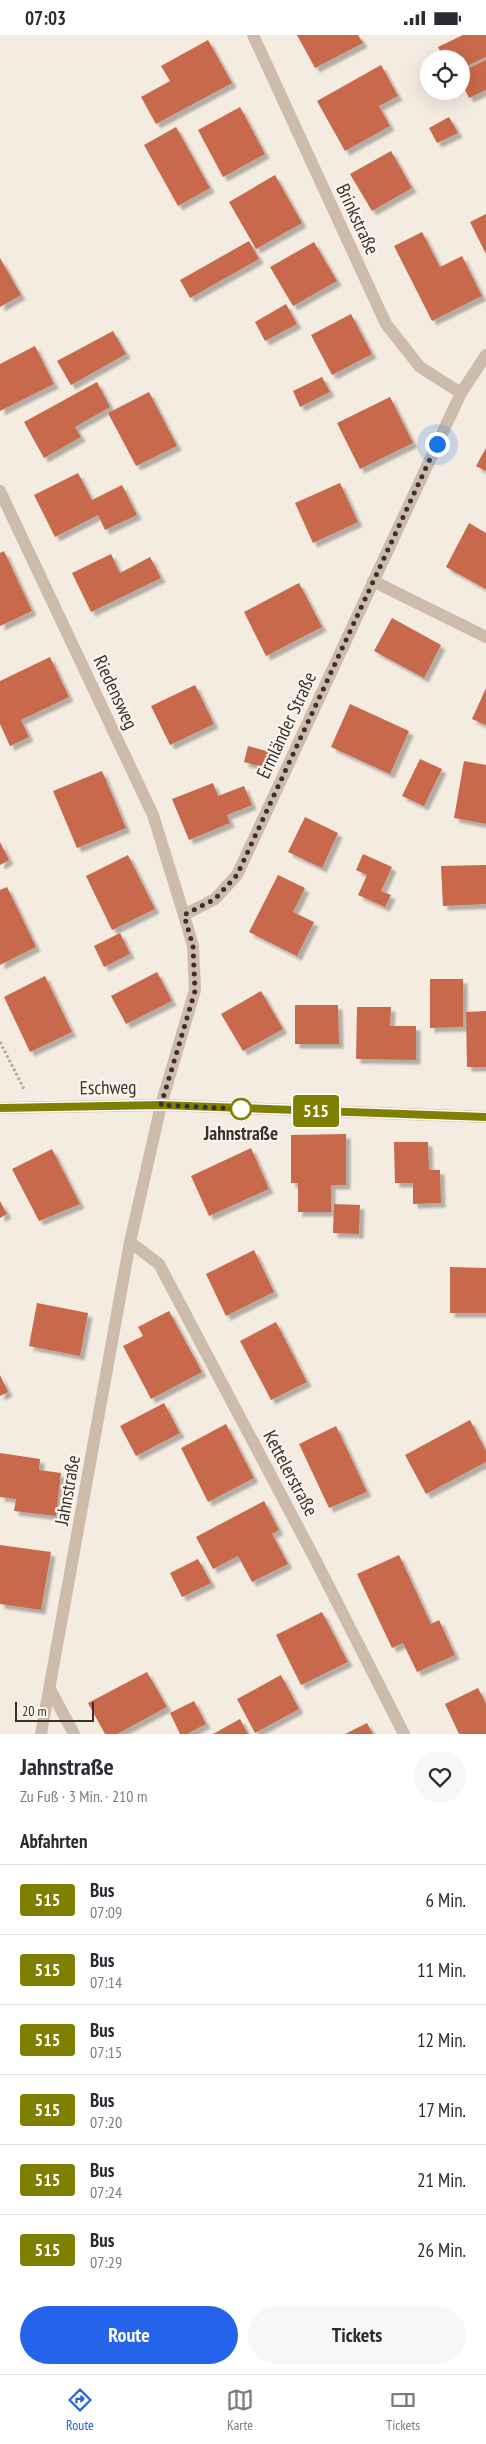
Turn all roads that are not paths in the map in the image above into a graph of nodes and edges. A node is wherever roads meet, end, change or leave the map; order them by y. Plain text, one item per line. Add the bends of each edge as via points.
1 (253, 35) edge
2 (486, 355) edge
3 (461, 393) junction
4 (0, 491) edge
5 (373, 581) junction
6 (486, 637) edge
7 (184, 915) junction
8 (161, 1105) junction
9 (0, 1108) edge
10 (486, 1117) edge
11 (130, 1242) junction
12 (50, 1689) junction
13 (42, 1734) edge
14 (74, 1734) edge
15 (404, 1734) edge

1 - 3 street, Brinkstraße via 386,324 420,367
2 - 3 street, Ermländer Straße
3 - 5 street, Ermländer Straße
4 - 7 street, Riedensweg via 153,815
5 - 6 street
5 - 7 street, Ermländer Straße via 237,875 215,899
7 - 8 street via 193,946 195,991
8 - 9 street, Eschweg
8 - 10 street, Eschweg
8 - 11 street, Jahnstraße
11 - 12 street, Jahnstraße
11 - 15 street, Kettelerstraße via 159,1264
12 - 13 street, Jahnstraße
12 - 14 street

